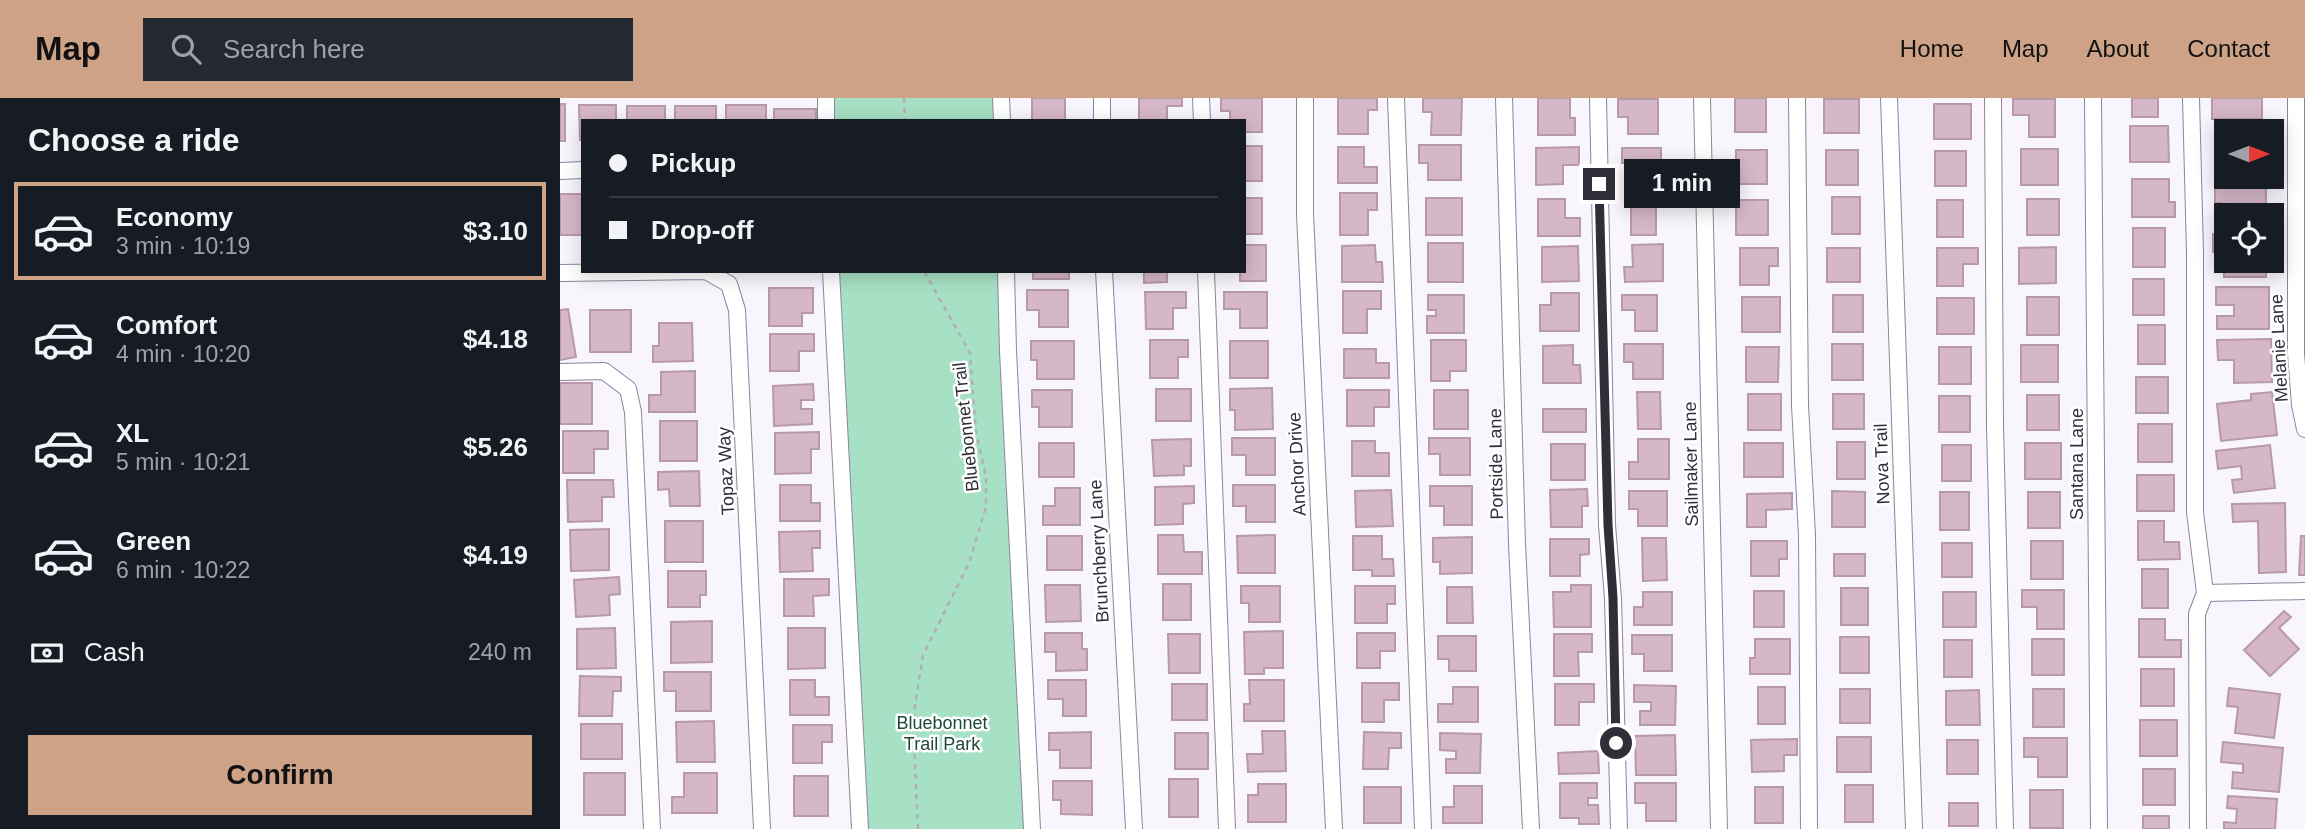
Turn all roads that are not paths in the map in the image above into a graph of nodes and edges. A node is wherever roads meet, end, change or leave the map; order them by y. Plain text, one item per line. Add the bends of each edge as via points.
1 (826, 98) edge
2 (1001, 98) edge
3 (1102, 98) edge
4 (1201, 98) edge
5 (1305, 98) edge
6 (1396, 98) edge
7 (1504, 98) edge
8 (1598, 98) edge
9 (1702, 98) edge
10 (1797, 98) edge
11 (1889, 98) edge
12 (1993, 98) edge
13 (2093, 98) edge
14 (2191, 98) edge
15 (2297, 98) edge
16 (826, 119) edge
17 (1002, 119) edge
18 (1102, 119) edge
19 (1202, 119) edge
20 (581, 170) edge
21 (560, 171) edge
22 (2300, 254) edge
23 (560, 273) edge
24 (581, 273) edge
25 (710, 273) edge
26 (831, 273) edge
27 (1006, 273) edge
28 (1104, 273) edge
29 (1206, 273) edge
30 (560, 372) edge
31 (2305, 429) edge
32 (2305, 591) edge
33 (2205, 593) junction
34 (652, 829) edge
35 (762, 829) edge
36 (860, 829) edge
37 (1032, 829) edge
38 (1134, 829) edge
39 (1227, 829) edge
40 (1334, 829) edge
41 (1423, 829) edge
42 (1531, 829) edge
43 (1619, 829) edge
44 (1719, 829) edge
45 (1809, 829) edge
46 (1914, 829) edge
47 (2005, 829) edge
48 (2099, 829) edge
49 (2198, 829) edge

1 - 16 street
2 - 17 street
3 - 18 street
4 - 19 street
5 - 40 street, Anchor Drive via 1305,214
6 - 41 street
7 - 42 street, Portside Lane
8 - 43 street
9 - 44 street, Sailmaker Lane
10 - 45 street
11 - 46 street, Nova Trail
12 - 47 street
13 - 48 street, Santana Lane
14 - 33 street via 2195,512
15 - 22 street, Melanie Lane
20 - 21 street
22 - 31 street, Melanie Lane via 2296,354
23 - 24 street, Topaz Way
25 - 35 street, Topaz Way via 729,284 737,310
26 - 36 street
27 - 37 street
28 - 38 street, Brunchberry Lane
29 - 39 street
30 - 34 street via 604,370 628,389
32 - 33 street
33 - 49 street via 2197,614

